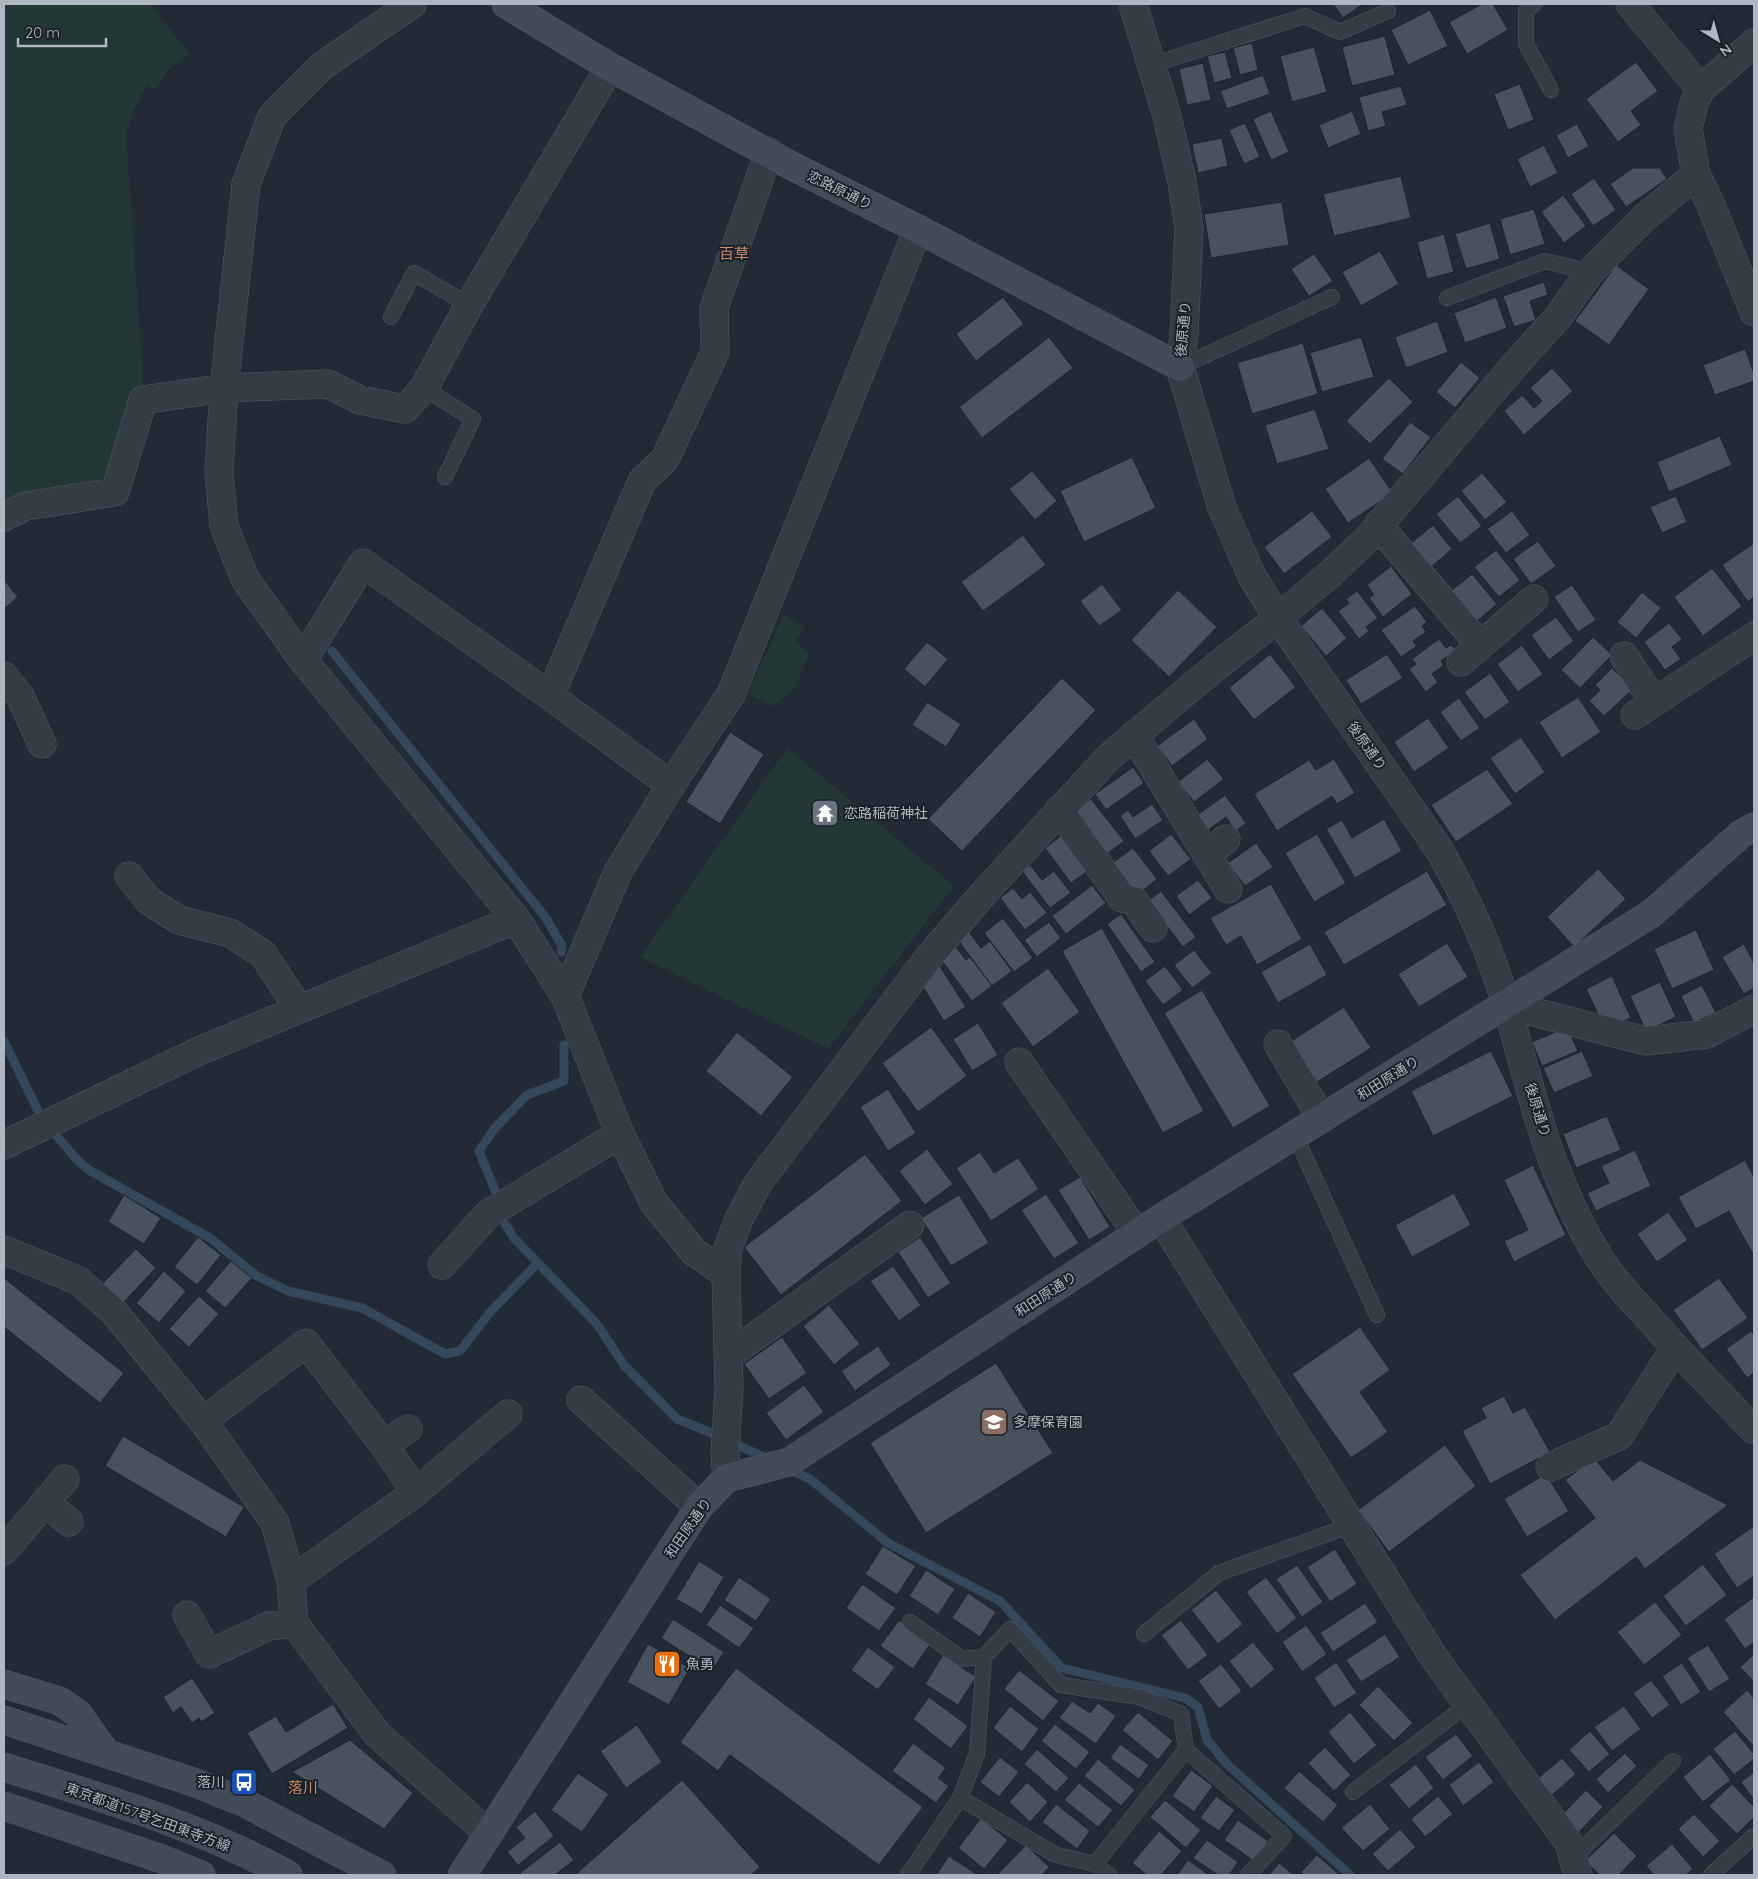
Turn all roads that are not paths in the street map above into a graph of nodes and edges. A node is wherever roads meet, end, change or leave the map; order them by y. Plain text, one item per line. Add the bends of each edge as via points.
1 (412, 4) edge
2 (509, 4) edge
3 (1133, 4) edge
4 (1534, 4) edge
5 (1630, 4) edge
6 (1388, 11) dead end
7 (1754, 43) edge
8 (1151, 65) junction
9 (610, 67) junction
10 (1701, 89) junction
11 (1551, 90) dead end
12 (769, 152) junction
13 (1696, 174) junction
14 (918, 229) junction
15 (1590, 272) junction
16 (1332, 298) dead end
17 (1447, 298) dead end
18 (469, 305) junction
19 (1754, 312) edge
20 (391, 317) dead end
21 (1180, 367) junction
22 (224, 388) junction
23 (424, 388) junction
24 (445, 477) dead end
25 (4, 517) edge
26 (1378, 525) junction
27 (1534, 599) dead end
28 (1278, 618) junction
29 (1754, 636) edge
30 (1624, 656) dead end
31 (303, 660) junction
32 (4, 676) edge
33 (550, 696) junction
34 (1134, 735) junction
35 (42, 744) dead end
36 (671, 785) junction
37 (1059, 810) junction
38 (1754, 827) edge
39 (129, 876) dead end
40 (1228, 889) dead end
41 (516, 919) junction
42 (1153, 928) dead end
43 (564, 996) junction
44 (1507, 1004) junction
45 (298, 1009) junction
46 (1754, 1009) edge
47 (1278, 1044) dead end
48 (1018, 1062) dead end
49 (1322, 1119) junction
50 (620, 1134) junction
51 (1295, 1135) junction
52 (4, 1145) edge
53 (1161, 1218) junction
54 (910, 1225) dead end
55 (1137, 1234) junction
56 (4, 1250) edge
57 (442, 1265) dead end
58 (726, 1274) junction
59 (1377, 1315) dead end
60 (1675, 1348) junction
61 (728, 1356) junction
62 (581, 1400) dead end
63 (508, 1414) dead end
64 (203, 1421) junction
65 (408, 1429) dead end
66 (1754, 1430) edge
67 (384, 1445) junction
68 (726, 1466) junction
69 (1550, 1467) dead end
70 (65, 1479) dead end
71 (416, 1492) junction
72 (45, 1502) junction
73 (699, 1508) junction
74 (69, 1522) dead end
75 (1352, 1525) junction
76 (4, 1551) edge
77 (291, 1581) junction
78 (188, 1615) dead end
79 (910, 1622) dead end
80 (294, 1623) junction
81 (1144, 1634) dead end
82 (984, 1657) junction
83 (4, 1684) edge
84 (1468, 1704) junction
85 (4, 1720) edge
86 (1186, 1750) junction
87 (106, 1752) junction
88 (1673, 1761) dead end
89 (4, 1767) edge
90 (1353, 1792) dead end
91 (960, 1798) junction
92 (4, 1806) edge
93 (489, 1834) junction
94 (1754, 1836) edge
95 (1095, 1864) junction
96 (1576, 1866) edge
97 (201, 1875) edge
98 (288, 1875) edge
99 (382, 1875) edge
100 (462, 1875) edge
101 (908, 1875) edge
102 (1109, 1875) edge
103 (1248, 1875) edge
104 (1711, 1875) edge

1 - 22 street via 322,66 272,116 246,184
2 - 9 street, 恋路原通り
3 - 8 street, 後原通り
4 - 11 lane via 1526,11 1526,44
5 - 10 street
6 - 8 lane via 1340,32 1305,16
7 - 10 street
8 - 21 street, 後原通り via 1167,116 1189,228
9 - 12 street, 恋路原通り
9 - 18 street
10 - 13 street via 1688,129
12 - 14 street, 恋路原通り
12 - 33 street via 714,308 715,352 665,458 642,482
13 - 15 street via 1643,219
13 - 19 street
14 - 21 street, 恋路原通り
14 - 36 street via 731,694
15 - 17 lane via 1545,261
15 - 26 street via 1558,317
16 - 21 lane
18 - 20 lane via 414,273
18 - 23 street
21 - 28 street, 後原通り via 1222,508 1252,576
22 - 23 street via 328,384 360,400 405,409
22 - 25 street via 143,400 115,492 26,506
22 - 31 street via 219,472 224,526 245,579
23 - 24 lane via 473,419
26 - 27 street via 1471,654
26 - 28 street via 1328,576
28 - 34 street
28 - 44 street, 後原通り via 1438,848 1474,916
29 - 30 street via 1644,708
31 - 33 street via 363,563
31 - 41 street
32 - 35 street via 20,696
33 - 36 street
34 - 37 street
34 - 40 street via 1216,847
36 - 43 street via 618,872
37 - 42 street via 1122,898 1134,901
37 - 58 street via 929,957 758,1183 728,1248
38 - 44 street, 和田原通り via 1741,834 1652,914
39 - 45 street via 149,901 179,920 230,933 263,954
41 - 43 street
41 - 45 street
43 - 50 street
44 - 46 street via 1646,1041 1707,1034
44 - 49 street, 和田原通り
44 - 60 street, 後原通り via 1544,1131 1562,1184 1580,1222 1602,1263
45 - 52 street via 199,1051
47 - 49 street
48 - 55 street
49 - 51 street, 和田原通り
50 - 57 street via 488,1214
50 - 58 street via 654,1203 694,1252
51 - 53 street, 和田原通り
51 - 59 lane
53 - 55 street, 和田原通り
53 - 75 street
54 - 61 street
55 - 68 street, 和田原通り via 789,1462 755,1471
56 - 64 street via 79,1281 114,1312
58 - 61 street
60 - 66 street, 後原通り
60 - 69 street via 1619,1436
61 - 68 street
62 - 73 street
63 - 71 street
64 - 67 street via 306,1343
64 - 77 street via 276,1523
65 - 67 street
67 - 71 street
68 - 73 street, 和田原通り
70 - 72 street
71 - 77 street
72 - 74 street
72 - 76 street
73 - 93 street, 和田原通り
75 - 81 lane via 1219,1573
75 - 84 street
77 - 80 street
78 - 80 street via 209,1654 269,1626
79 - 82 lane via 962,1659
80 - 93 street via 377,1734
82 - 86 lane via 1010,1629 1061,1685 1140,1697 1181,1714
82 - 91 lane via 977,1754
83 - 87 street via 60,1701 78,1714
84 - 90 lane
84 - 96 street via 1569,1842
85 - 87 street
86 - 95 lane
86 - 103 lane via 1284,1836
87 - 99 street via 243,1802
88 - 96 lane
89 - 98 street, 東京都道157号乞田東寺方線 via 174,1824 225,1844
91 - 95 lane via 1056,1855
91 - 101 lane
92 - 97 street
93 - 100 street, 和田原通り
94 - 104 lane
95 - 102 lane

